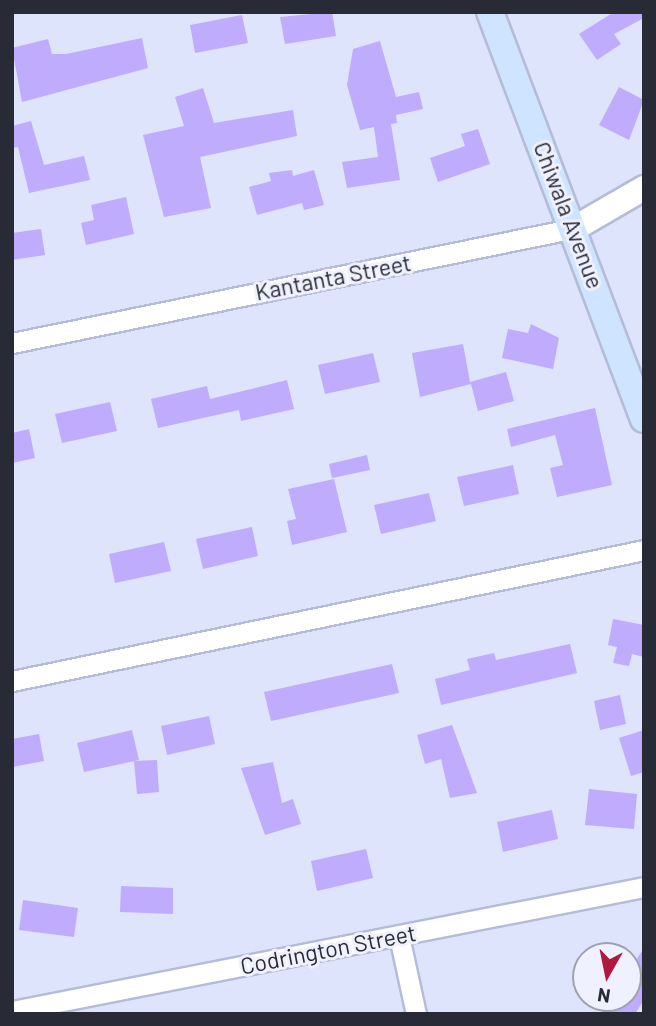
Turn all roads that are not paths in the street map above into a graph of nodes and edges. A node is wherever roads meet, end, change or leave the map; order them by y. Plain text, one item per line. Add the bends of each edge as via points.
1 (490, 12) edge
2 (644, 188) edge
3 (575, 229) junction
4 (12, 343) edge
5 (644, 419) edge
6 (644, 550) edge
7 (12, 681) edge
8 (644, 887) edge
9 (399, 936) junction
10 (12, 1010) edge
11 (416, 1014) edge

1 - 3 main road, Chiwala Avenue
2 - 3 street, Kantanta Street
3 - 4 street, Kantanta Street
3 - 5 main road, Chiwala Avenue
6 - 7 street
8 - 9 street, Codrington Street
9 - 10 street, Codrington Street
9 - 11 street

